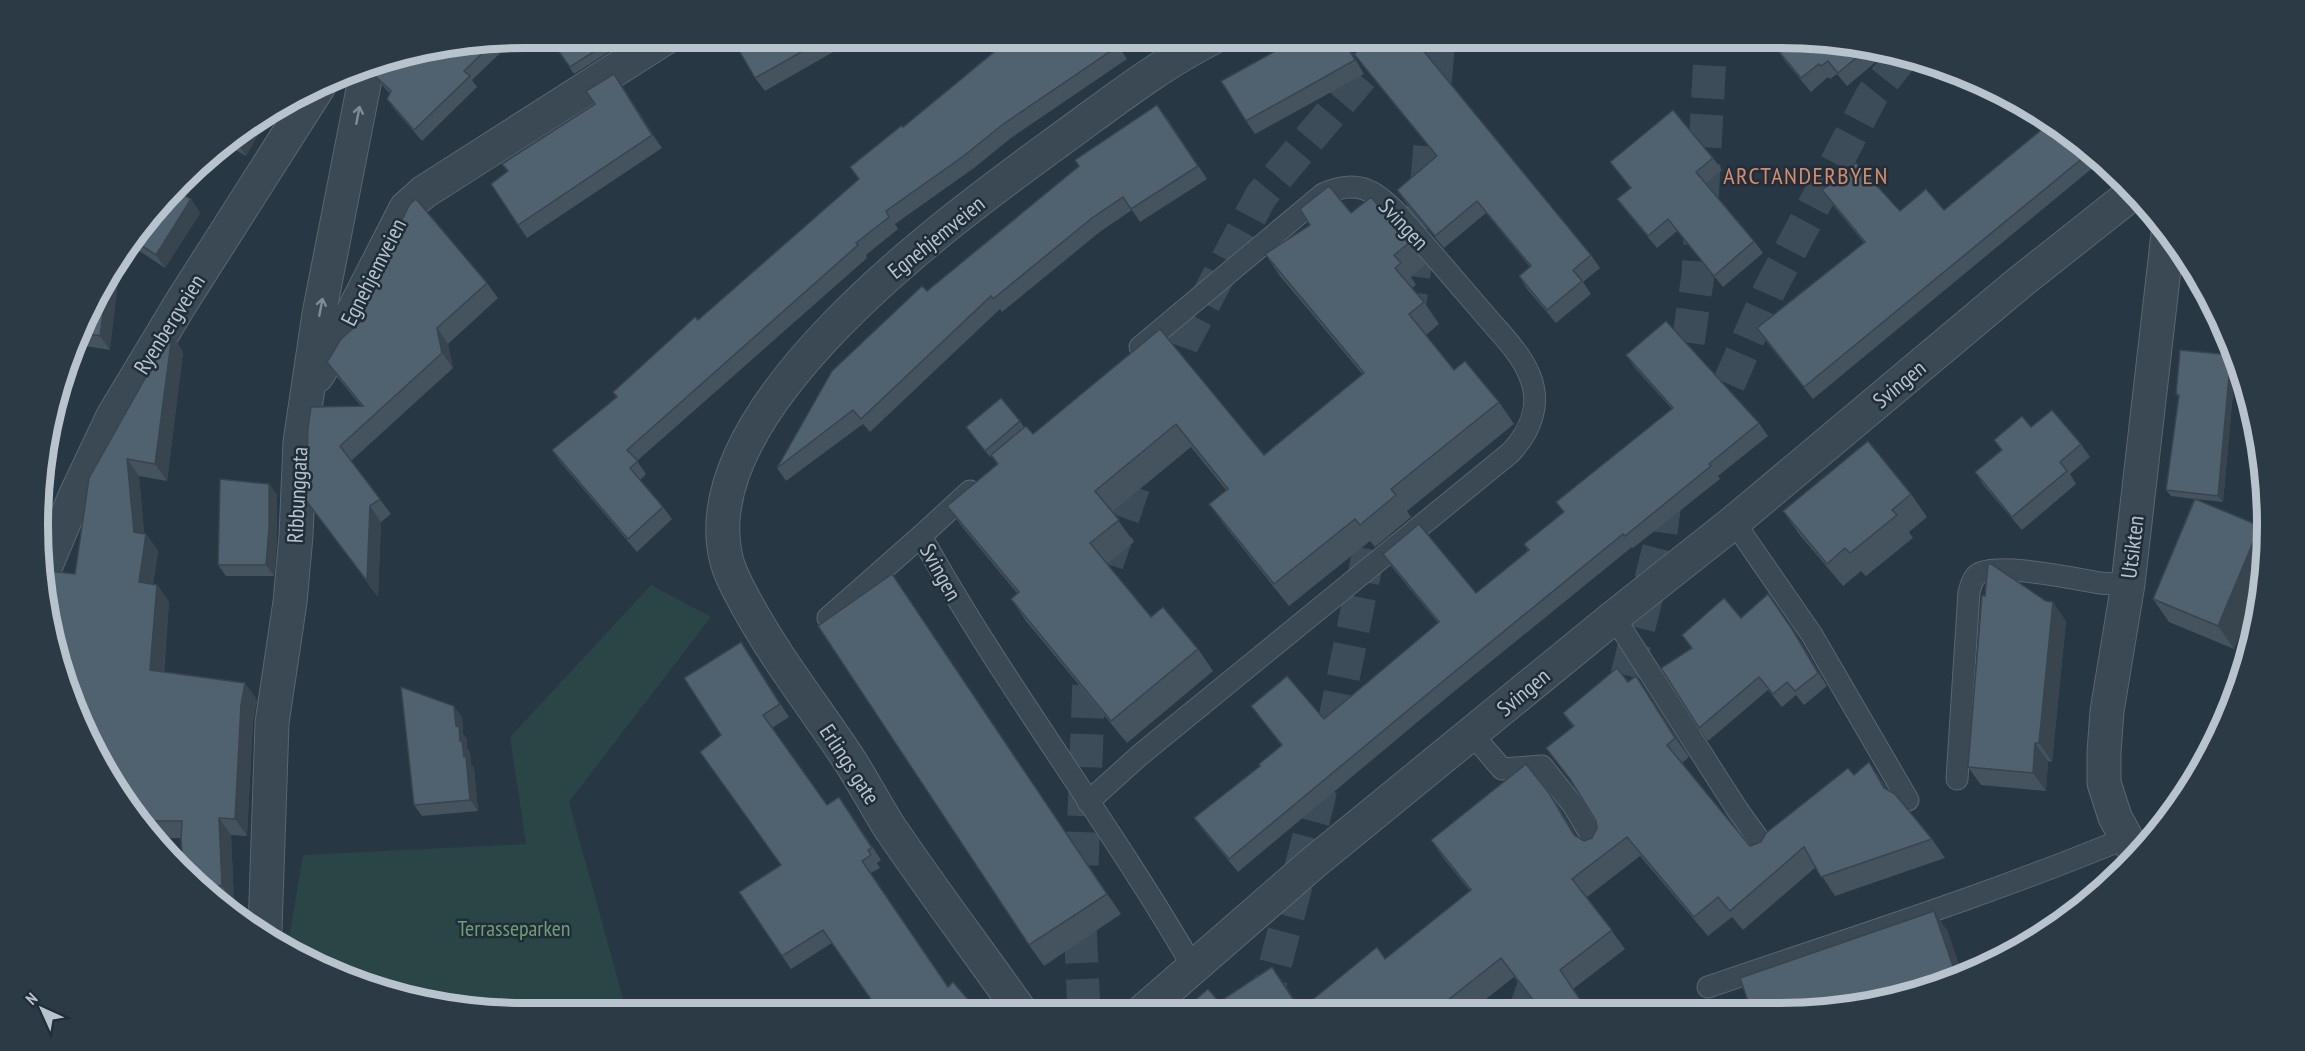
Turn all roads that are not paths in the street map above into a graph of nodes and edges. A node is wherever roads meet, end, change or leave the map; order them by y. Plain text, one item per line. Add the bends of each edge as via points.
1 (649, 48) edge
2 (1196, 48) edge
3 (366, 75) edge
4 (311, 99) edge
5 (2127, 198) edge
6 (2167, 246) edge
7 (1129, 357) edge
8 (309, 386) junction
9 (986, 478) edge
10 (726, 498) joint
11 (1734, 522) junction
12 (921, 536) junction
13 (49, 558) edge
14 (2128, 584) junction
15 (1614, 617) junction
16 (828, 618) edge
17 (1472, 734) junction
18 (1957, 779) dead end
19 (1908, 800) dead end
20 (1088, 802) junction
21 (2132, 844) edge
22 (1598, 847) edge
23 (1767, 851) edge
24 (265, 926) edge
25 (1193, 967) junction
26 (1708, 987) dead end
27 (1015, 1003) edge
28 (1151, 1003) edge

1 - 8 street, Egnehjemveien via 424,192 406,208 337,343
2 - 10 street, Egnehjemveien via 1118,98 1016,173 901,263 836,325 792,373 757,421
8 -> 3 street, Ribbunggata
4 - 13 street, Ryenbergveien via 113,416
5 - 11 street, Svingen
6 - 14 street, Utsikten
7 - 20 lane, Svingen via 1323,194 1338,188 1363,188 1398,214 1504,338 1530,375 1535,405 1528,431 1510,453 1140,755
8 - 24 street, Ribbunggata via 300,442 290,602 272,723
9 - 12 lane, Svingen
10 - 27 street, Erlings gate via 722,524 727,563 768,643 890,827
11 - 15 street, Svingen
11 - 19 lane via 1812,635
12 - 16 lane
12 - 20 lane, Svingen via 1001,671
14 - 18 lane via 2018,570 1977,574 1970,592
14 - 21 street, Utsikten via 2107,711 2104,783 2115,817
15 - 17 street, Svingen
15 - 23 lane
17 - 22 lane via 1502,769 1542,766 1573,805
17 - 25 street, Svingen
20 - 25 lane, Svingen
21 - 26 lane via 2064,863
25 - 28 street, Svingen

